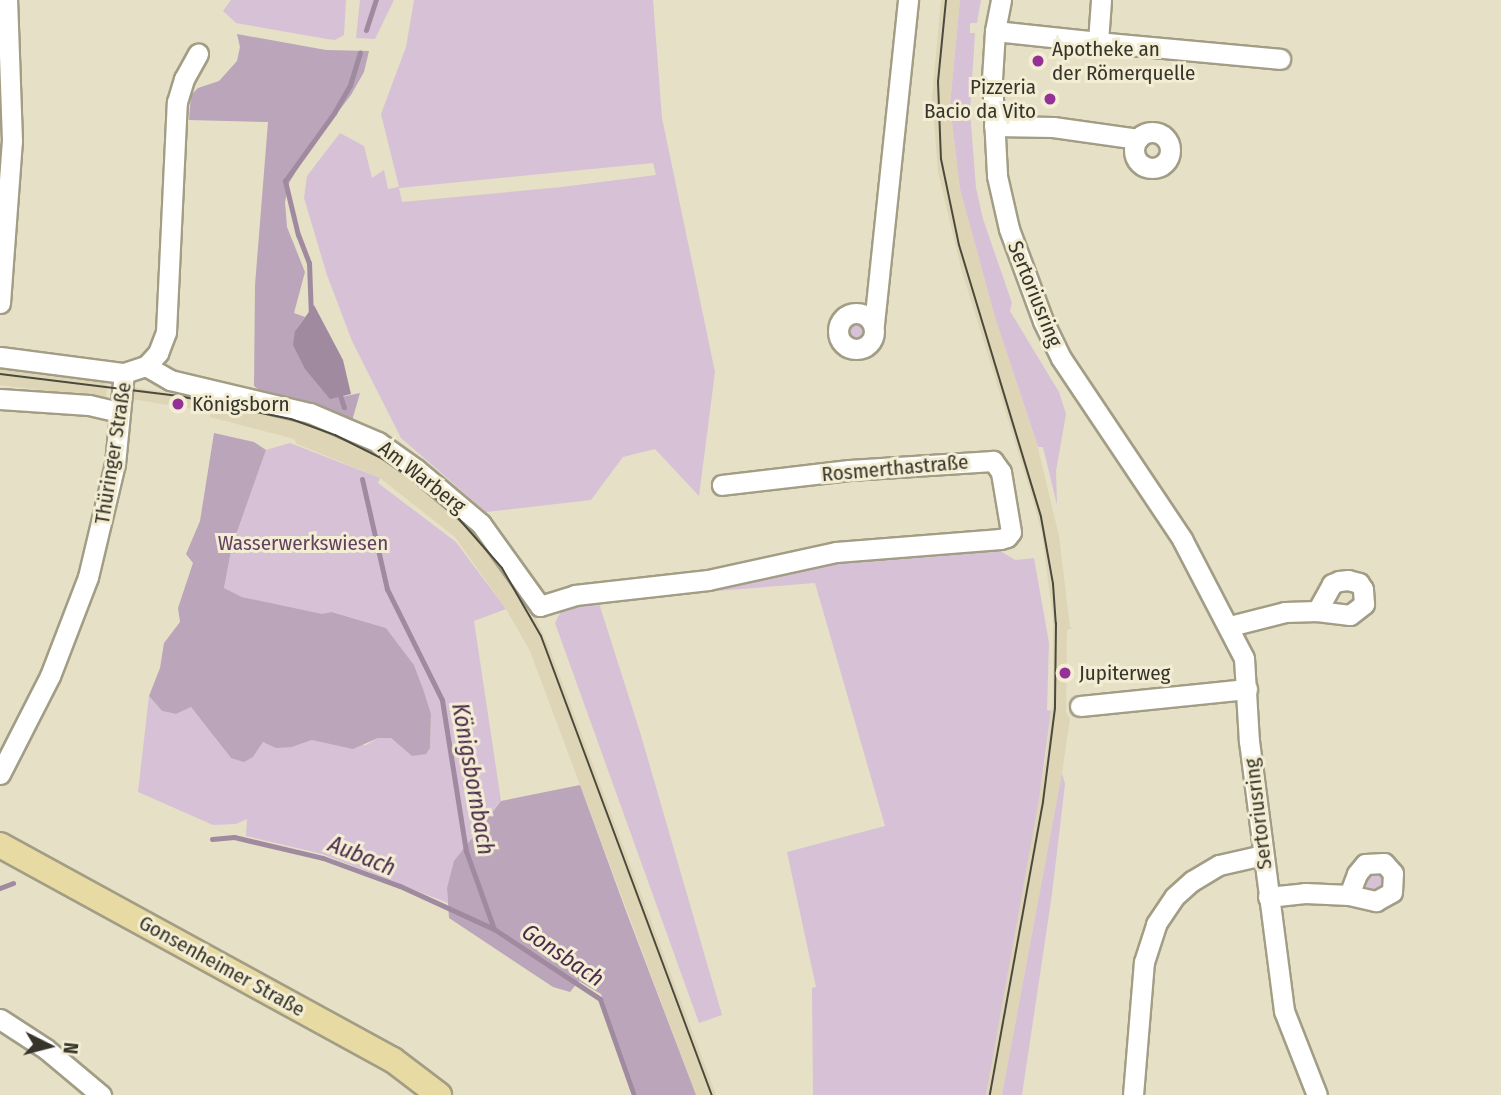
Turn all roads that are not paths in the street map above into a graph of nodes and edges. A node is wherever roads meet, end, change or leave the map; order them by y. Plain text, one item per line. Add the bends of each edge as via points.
1 (7, 0) edge
2 (908, 0) edge
3 (1001, 0) edge
4 (1101, 0) edge
5 (995, 31) junction
6 (1098, 42) junction
7 (198, 54) dead end
8 (1280, 60) dead end
9 (994, 126) junction
10 (1138, 139) dead end
11 (5, 165) edge
12 (0, 303) edge
13 (874, 324) dead end
14 (0, 357) edge
15 (146, 366) junction
16 (124, 373) junction
17 (0, 399) edge
18 (120, 412) junction
19 (722, 485) dead end
20 (1011, 532) joint
21 (1317, 611) dead end
22 (1230, 626) junction
23 (1247, 689) junction
24 (1080, 706) dead end
25 (0, 774) edge
26 (0, 845) edge
27 (1263, 855) junction
28 (1349, 895) dead end
29 (1268, 897) junction
30 (0, 1018) edge
31 (101, 1095) edge
32 (439, 1095) edge
33 (1133, 1095) edge
34 (1317, 1095) edge

1 - 11 street
2 - 13 street
3 - 5 street, Sertoriusring
4 - 6 street
5 - 6 street
5 - 9 street, Sertoriusring
6 - 8 street
7 - 15 street, Thüringer Straße via 177,102 166,332 161,349
9 - 10 street via 1053,127
9 - 22 street, Sertoriusring via 997,176 1009,229 1043,321 1061,358 1182,539
11 - 12 street
14 - 16 street
15 - 16 street, Thüringer Straße
15 - 20 street, Am Warberg via 170,380 310,413 378,442 481,524 540,606 575,595 708,580 836,552 1000,539
16 - 18 street, Thüringer Straße
17 - 18 street via 89,405
18 - 25 street, Thüringer Straße via 115,464 88,577 50,676
19 - 20 street, Rosmerthastraße via 849,470 993,461 1001,472
21 - 22 street via 1285,612
22 - 23 street, Sertoriusring via 1244,658
23 - 24 street
23 - 27 street, Sertoriusring
26 - 32 main road, Gonsenheimer Straße via 393,1059
27 - 29 street, Sertoriusring
27 - 33 street via 1219,865 1192,881 1174,897 1156,924 1144,962
28 - 29 street, Sertoriusring
29 - 34 street, Sertoriusring via 1284,1011
30 - 31 street via 47,1049

